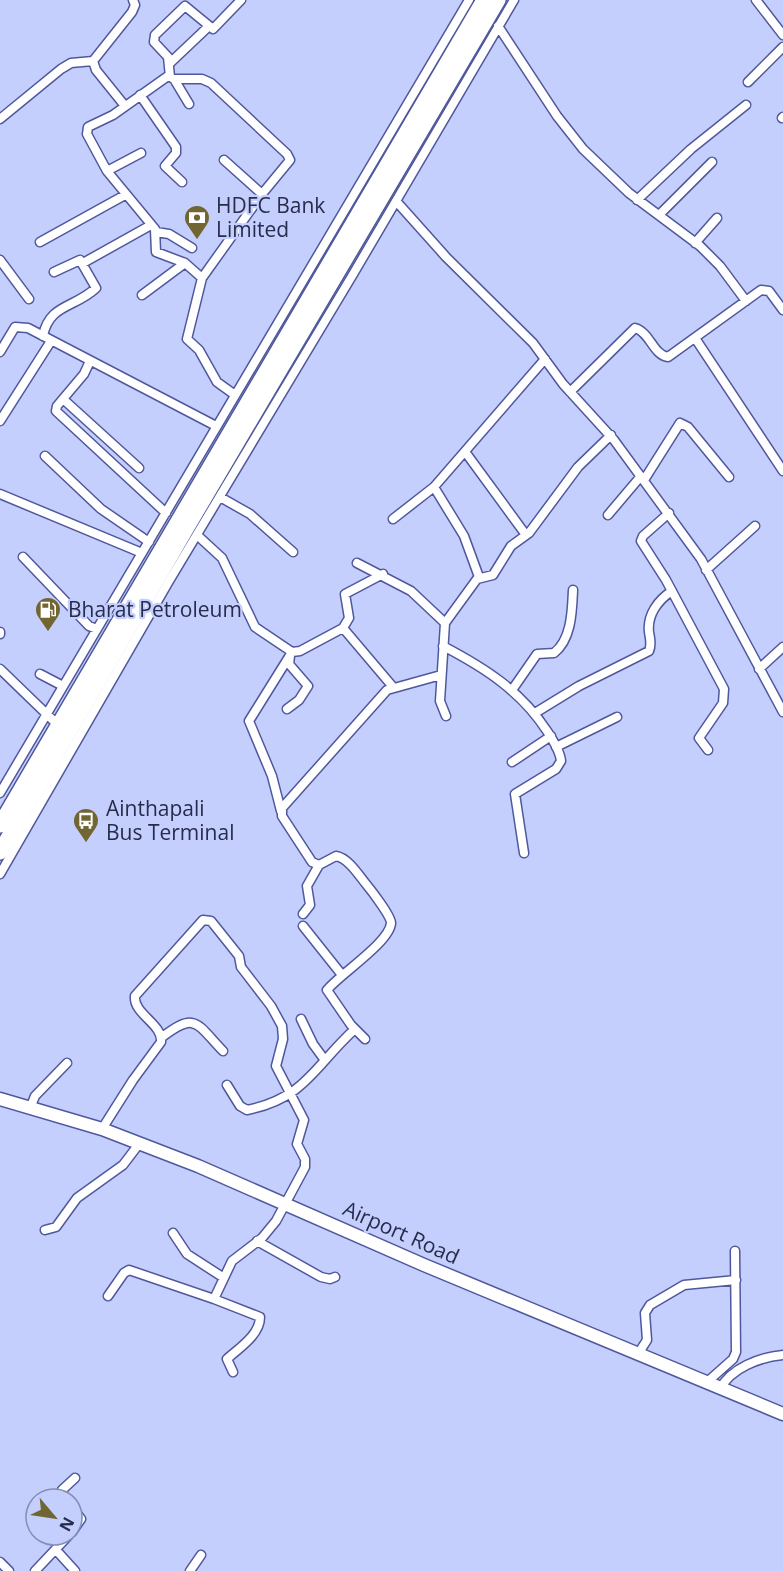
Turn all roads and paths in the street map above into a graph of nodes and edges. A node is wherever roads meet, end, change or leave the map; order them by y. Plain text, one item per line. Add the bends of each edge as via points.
1 (133, 0) edge
2 (241, 0) edge
3 (470, 0) edge
4 (484, 0) edge
5 (498, 0) edge
6 (514, 0) edge
7 (756, 0) edge
8 (498, 26) junction
9 (208, 27) junction
10 (783, 34) edge
11 (783, 47) edge
12 (93, 61) junction
13 (170, 63) junction
14 (172, 78) junction
15 (748, 82) dead end
16 (140, 94) junction
17 (189, 104) dead end
18 (746, 105) dead end
19 (125, 106) junction
20 (0, 119) edge
21 (141, 153) dead end
22 (224, 160) dead end
23 (711, 162) dead end
24 (107, 171) junction
25 (182, 182) dead end
26 (262, 194) junction
27 (125, 195) junction
28 (637, 200) junction
29 (396, 201) junction
30 (659, 215) junction
31 (717, 218) dead end
32 (154, 228) junction
33 (40, 242) dead end
34 (695, 243) junction
35 (192, 248) dead end
36 (0, 260) edge
37 (83, 263) junction
38 (185, 263) junction
39 (54, 272) dead end
40 (202, 278) junction
41 (142, 295) dead end
42 (29, 299) dead end
43 (746, 301) junction
44 (783, 310) edge
45 (43, 336) junction
46 (695, 338) junction
47 (51, 341) junction
48 (0, 352) edge
49 (545, 359) junction
50 (90, 361) junction
51 (570, 392) junction
52 (235, 395) junction
53 (63, 399) junction
54 (0, 421) edge
55 (216, 426) junction
56 (610, 435) junction
57 (466, 453) junction
58 (45, 456) dead end
59 (139, 468) dead end
60 (783, 471) edge
61 (729, 477) dead end
62 (643, 478) junction
63 (434, 487) junction
64 (0, 494) edge
65 (220, 496) junction
66 (166, 513) junction
67 (669, 513) junction
68 (608, 515) dead end
69 (393, 519) dead end
70 (755, 526) dead end
71 (197, 535) junction
72 (526, 535) junction
73 (149, 542) junction
74 (293, 552) dead end
75 (142, 553) junction
76 (23, 557) dead end
77 (357, 562) dead end
78 (706, 570) junction
79 (383, 574) junction
80 (479, 577) junction
81 (573, 590) dead end
82 (672, 591) junction
83 (445, 623) junction
84 (343, 628) junction
85 (97, 629) junction
86 (443, 646) junction
87 (783, 647) edge
88 (292, 652) junction
89 (0, 669) edge
90 (759, 669) junction
91 (40, 674) dead end
92 (441, 675) junction
93 (63, 686) junction
94 (393, 687) junction
95 (512, 690) junction
96 (287, 709) dead end
97 (783, 712) edge
98 (535, 713) junction
99 (447, 716) dead end
100 (617, 717) dead end
101 (62, 730) junction
102 (551, 736) junction
103 (556, 747) junction
104 (708, 750) dead end
105 (512, 762) dead end
106 (0, 794) edge
107 (281, 811) junction
108 (0, 825) edge
109 (0, 852) edge
110 (524, 853) dead end
111 (319, 866) junction
112 (0, 874) edge
113 (303, 914) dead end
114 (303, 926) dead end
115 (342, 975) junction
116 (301, 1019) dead end
117 (355, 1029) junction
118 (161, 1038) junction
119 (365, 1039) dead end
120 (223, 1051) dead end
121 (324, 1059) junction
122 (67, 1063) dead end
123 (227, 1085) dead end
124 (290, 1094) junction
125 (0, 1099) edge
126 (31, 1106) junction
127 (102, 1129) junction
128 (139, 1144) junction
129 (284, 1205) junction
130 (45, 1230) dead end
131 (173, 1233) dead end
132 (257, 1241) junction
133 (735, 1251) dead end
134 (336, 1277) dead end
135 (224, 1278) junction
136 (736, 1280) junction
137 (108, 1296) dead end
138 (215, 1296) junction
139 (638, 1354) junction
140 (783, 1355) edge
141 (233, 1372) dead end
142 (706, 1383) junction
143 (720, 1389) junction
144 (783, 1414) edge
145 (75, 1478) dead end
146 (65, 1487) edge
147 (59, 1547) edge
148 (56, 1550) junction
149 (201, 1555) dead end
150 (0, 1562) edge
151 (9, 1571) edge
152 (35, 1571) edge
153 (75, 1571) edge
154 (190, 1571) edge

1 - 12 street via 132,12
2 - 9 street via 216,27
3 - 52 street
4 - 101 highway
5 - 101 highway
6 - 8 street
7 - 10 street
8 - 28 street via 569,133
8 - 29 street
9 - 13 street
9 - 13 street via 187,7 181,7 153,38
11 - 15 street
12 - 19 street
12 - 20 street via 71,63 61,69
13 - 14 street
14 - 16 street
14 - 17 street
14 - 26 street via 211,83 290,156 289,163
16 - 19 street
16 - 25 street via 176,147 176,153 165,166
18 - 28 street via 691,148
19 - 24 street via 86,129
21 - 24 street
22 - 26 street
23 - 30 street
24 - 27 street
26 - 40 street
27 - 32 street
27 - 33 street
28 - 30 street
29 - 49 street
29 - 65 street
30 - 34 street
31 - 34 street
32 - 35 street
32 - 37 street
32 - 38 street via 158,255
34 - 43 street via 720,266
36 - 42 street
37 - 39 street via 76,259
37 - 45 street via 96,288 51,315 45,322
38 - 40 street
38 - 41 street
40 - 52 street via 187,339 199,350 217,382
43 - 44 street via 766,289
43 - 46 street
45 - 47 street
45 - 48 street via 28,328 15,327
46 - 51 street via 664,357 635,328
46 - 60 street
47 - 50 street
47 - 54 street
49 - 51 street
49 - 57 street
50 - 53 street
50 - 55 street
51 - 56 street
52 - 55 street
53 - 59 street
53 - 66 street via 57,406 58,415
55 - 66 street
56 - 62 street
56 - 72 street via 578,467
57 - 63 street
57 - 72 street
58 - 73 street via 101,509
61 - 62 street via 688,427 680,423
62 - 67 street
62 - 68 street
63 - 69 street
63 - 80 street via 464,536
64 - 75 street
65 - 71 street
65 - 74 street via 250,514
66 - 73 street
67 - 78 street
67 - 82 street via 641,542
70 - 78 street
71 - 88 street via 222,558 255,627
71 - 101 street
72 - 80 street via 511,546 493,575
73 - 75 street
75 - 85 street
76 - 85 street via 89,626
77 - 79 street
78 - 90 street
79 - 83 street via 411,591
79 - 84 street via 345,594 349,618
80 - 83 street
81 - 95 street via 571,620 560,646 554,653 537,654
82 - 98 street via 658,602 648,625 649,651
82 - 104 street via 725,694 699,738
83 - 86 street
84 - 88 street
84 - 94 street
85 - 93 street
86 - 92 street
86 - 95 street
87 - 90 street
88 - 96 street via 289,664 308,686
88 - 107 street via 249,722 272,776
89 - 101 street
90 - 97 street
91 - 93 street
92 - 94 street
92 - 99 street via 440,701
93 - 101 street
94 - 107 street via 363,714
95 - 98 street
98 - 102 street
100 - 103 street
101 - 106 street
101 - 108 highway
101 - 109 highway
101 - 112 street
102 - 103 street
102 - 105 street
103 - 110 street via 561,761 556,769 515,794
107 - 111 street via 309,858
111 - 113 street via 307,886 310,905
111 - 115 street via 336,856 345,860 391,921 378,943
114 - 115 street
115 - 117 street via 327,990
116 - 121 street
117 - 119 street
117 - 121 street
118 - 120 street via 180,1023 191,1022
118 - 124 street via 135,1003 135,996 207,919 237,953 241,967 282,1026 284,1039 276,1066
118 - 127 street
121 - 124 street via 312,1078
122 - 126 street via 35,1096
123 - 124 street via 247,1110
124 - 129 street via 304,1120 297,1140 305,1163
125 - 126 main road, Airport Road
126 - 127 main road, Airport Road
127 - 128 main road, Airport Road
128 - 129 main road, Airport Road
128 - 130 street via 123,1165 77,1198 56,1227
129 - 132 street via 270,1229
129 - 139 main road, Airport Road
131 - 135 street via 187,1254
132 - 134 street via 307,1271 326,1279
132 - 135 street via 232,1261
133 - 136 street
135 - 138 street
136 - 139 street via 684,1285 650,1305 645,1313 647,1340
136 - 142 street via 736,1352
137 - 138 street via 129,1270
138 - 141 street via 260,1317 248,1341 227,1359
139 - 142 main road, Airport Road
140 - 143 street via 770,1356 734,1372
142 - 143 main road, Airport Road
143 - 144 main road, Airport Road
145 - 146 street
147 - 148 street
148 - 152 street
148 - 153 street
149 - 154 street
150 - 151 street

